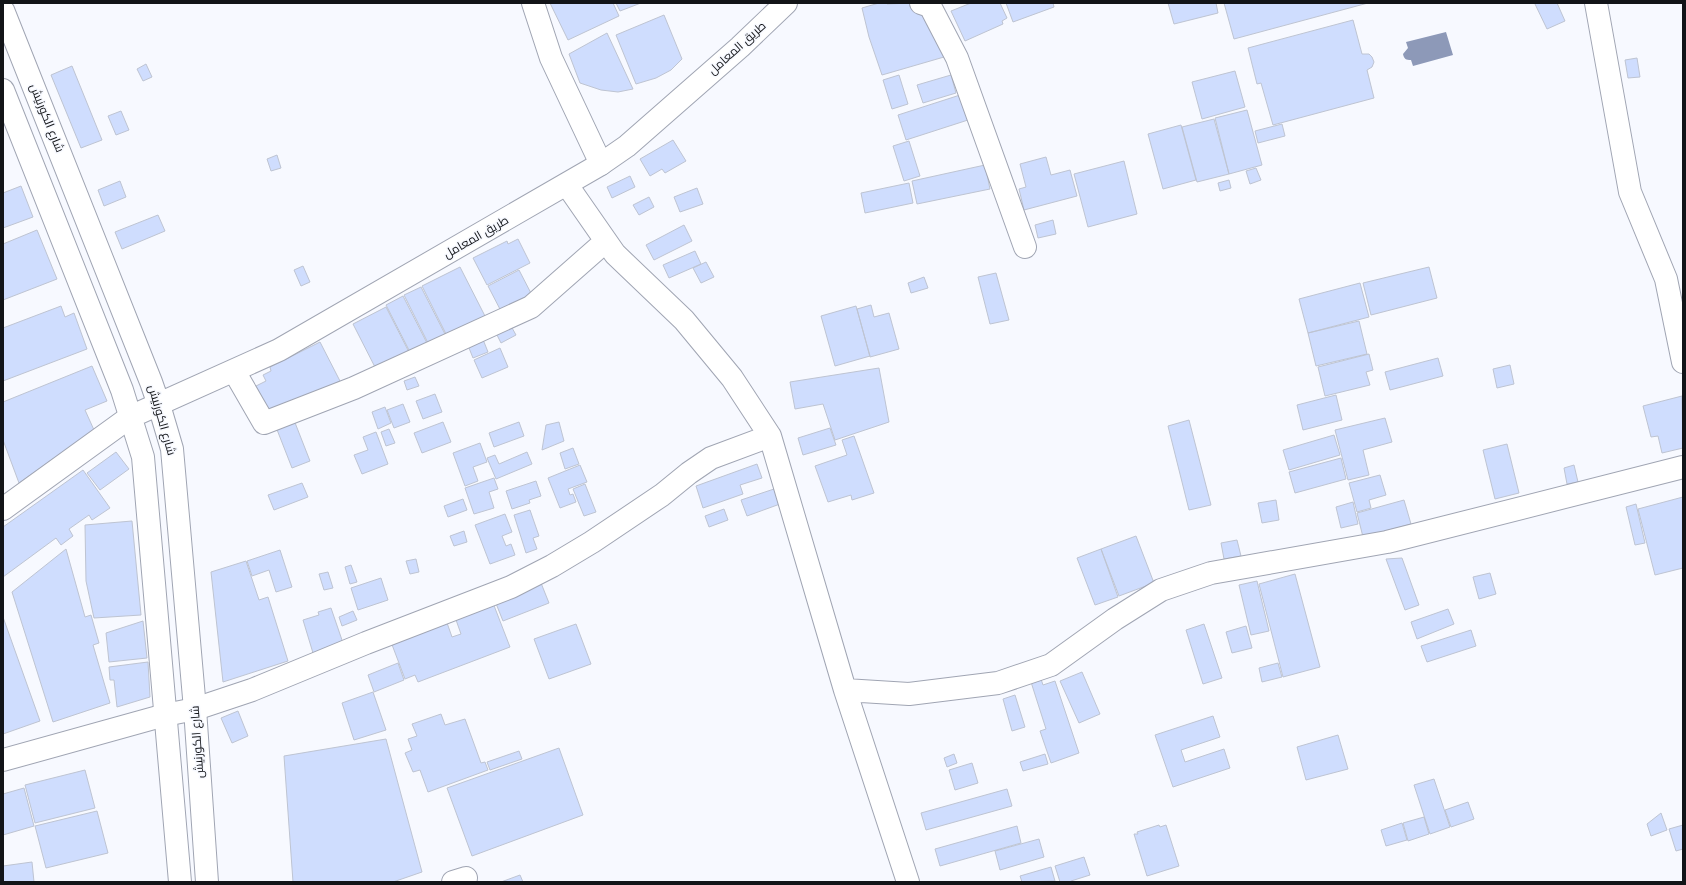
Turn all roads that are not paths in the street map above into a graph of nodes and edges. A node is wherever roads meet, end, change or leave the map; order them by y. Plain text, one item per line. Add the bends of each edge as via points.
1 (533, 3) edge
2 (786, 3) edge
3 (921, 3) edge
4 (1596, 3) edge
5 (3, 10) edge
6 (3, 90) edge
7 (601, 164) junction
8 (568, 185) junction
9 (606, 241) junction
10 (1025, 247) dead end
11 (1683, 362) edge
12 (234, 371) junction
13 (160, 405) junction
14 (130, 417) junction
15 (770, 436) junction
16 (1683, 467) edge
17 (3, 509) edge
18 (845, 690) junction
19 (195, 709) junction
20 (166, 715) junction
21 (3, 760) edge
22 (180, 882) edge
23 (207, 882) edge
24 (908, 882) edge

1 - 7 street via 551,58
2 - 7 street, طريق المعامل via 633,140
3 - 10 street via 930,6 957,58
4 - 11 street via 1630,192 1666,279
5 - 13 street, شارع الكورنيش
6 - 14 street via 122,390
7 - 8 street, طريق المعامل
8 - 9 street
8 - 12 street, طريق المعامل via 279,350
9 - 12 street via 531,307 354,388 264,424
9 - 15 street via 615,254 684,320 732,378
12 - 13 street, طريق المعامل
13 - 14 street, طريق المعامل
13 - 19 street, شارع الكورنيش via 172,449
14 - 17 street, طريق المعامل
14 - 20 street via 143,457
15 - 18 street
15 - 19 street via 711,458 592,542 511,587 252,690
16 - 18 street via 1387,542 1211,574 1161,590 1115,619 1051,666 998,683 909,694
18 - 24 street
19 - 20 street
19 - 23 street, شارع الكورنيش
20 - 21 street
20 - 22 street

